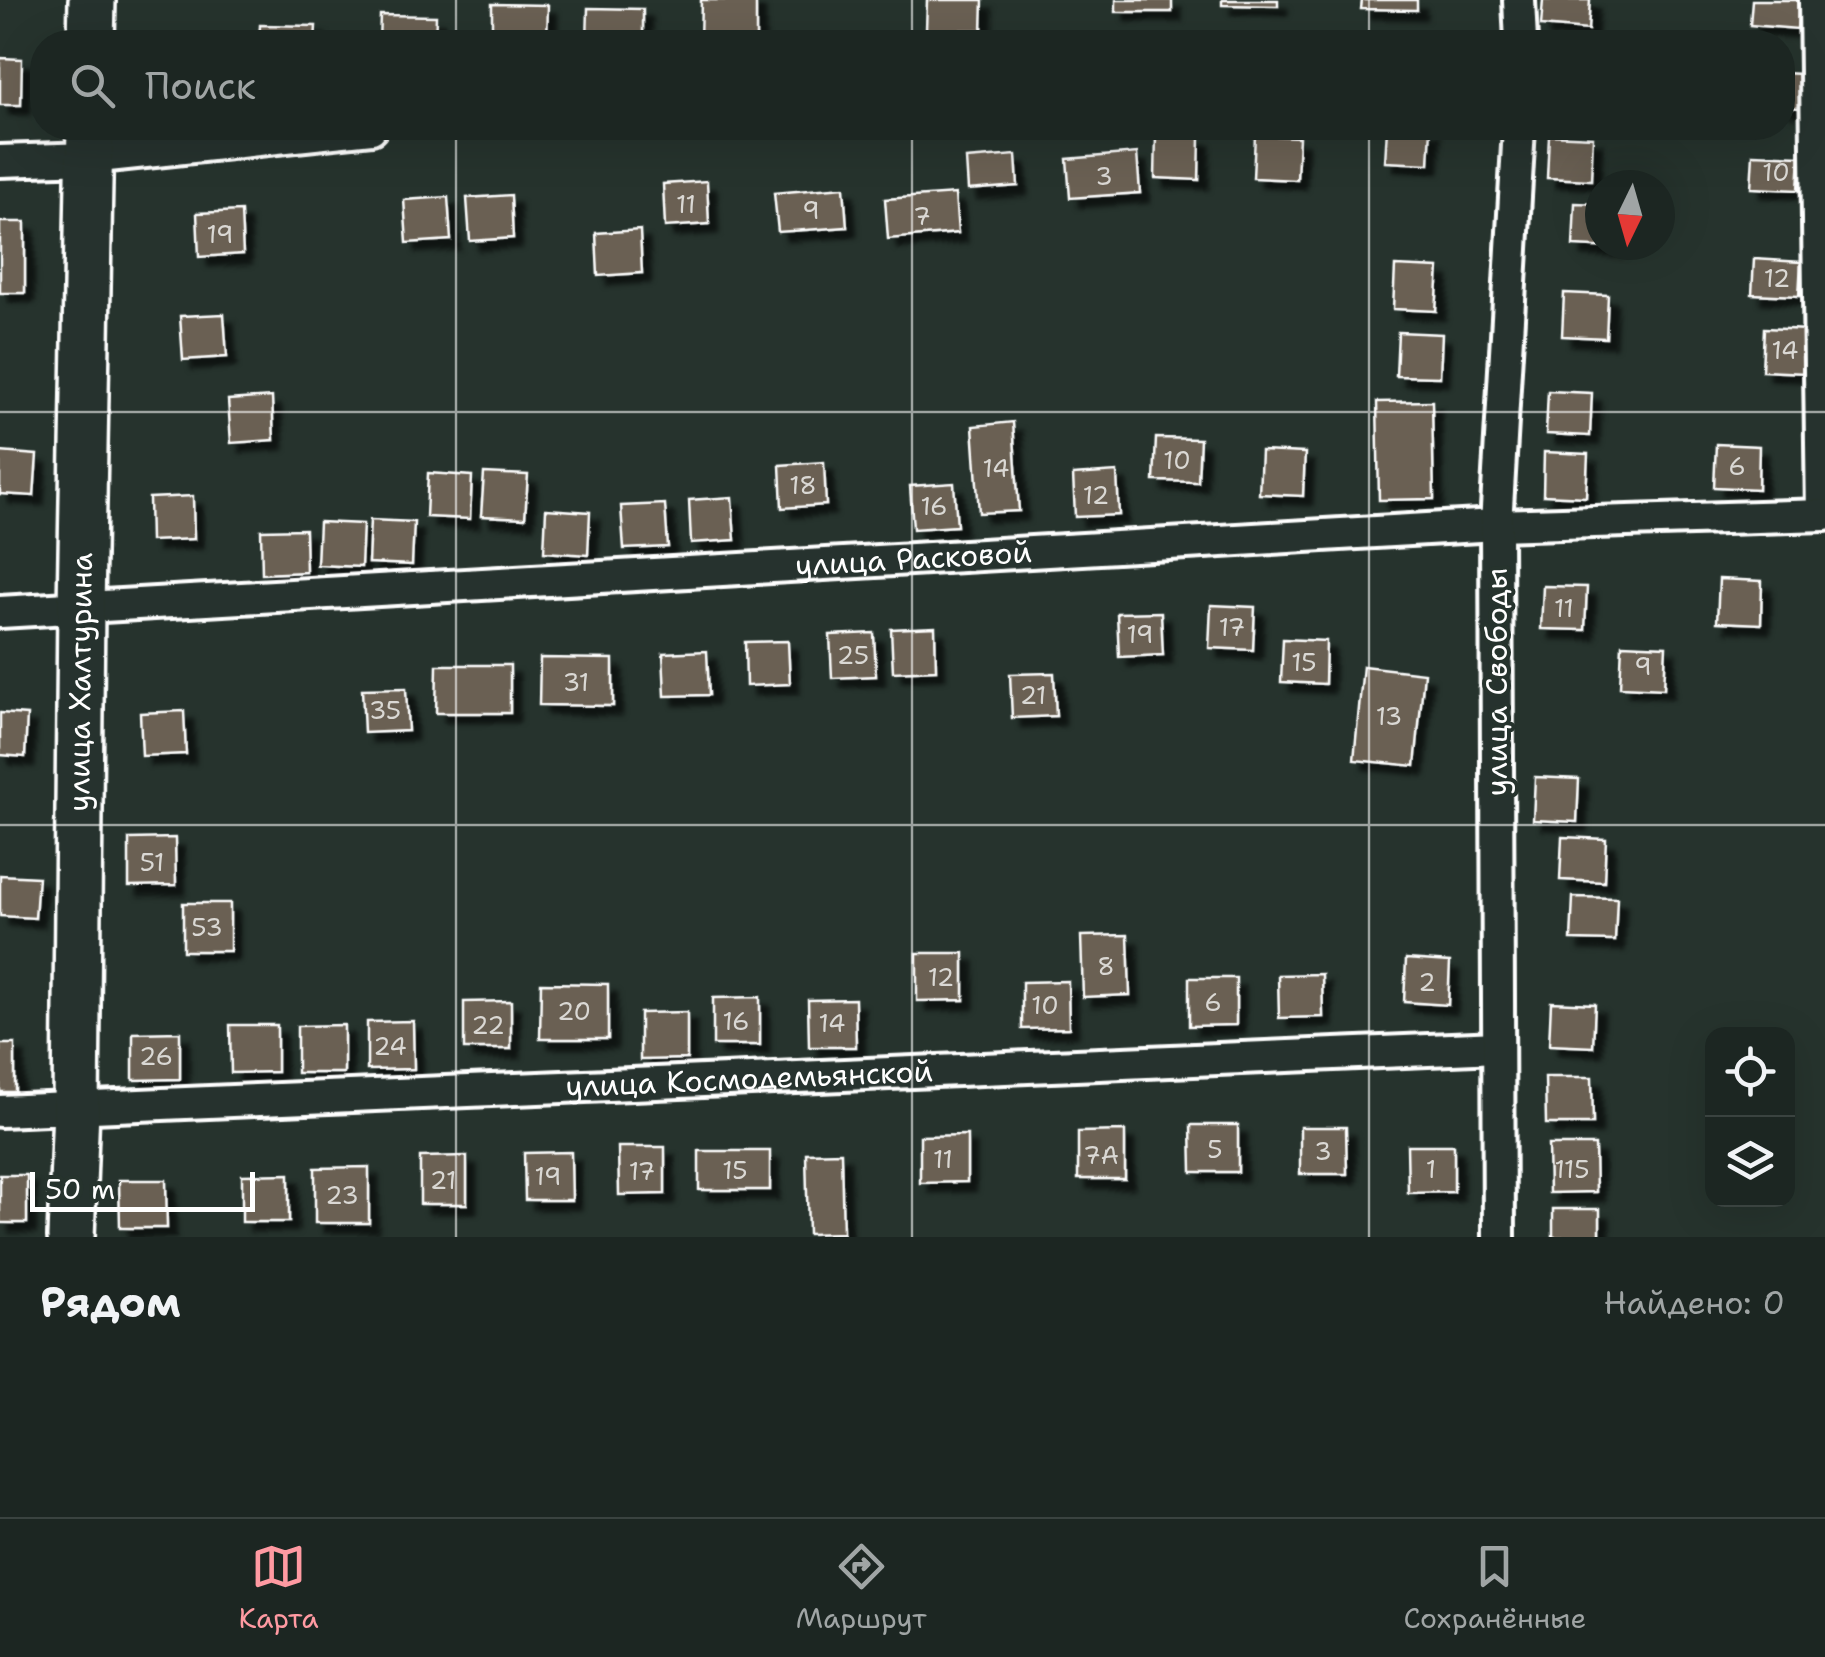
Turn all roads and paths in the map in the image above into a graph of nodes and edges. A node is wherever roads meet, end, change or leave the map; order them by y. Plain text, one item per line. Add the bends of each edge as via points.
1 (92, 0) edge
2 (1519, 0) edge
3 (1815, 0) edge
4 (91, 30) edge
5 (1520, 30) edge
6 (130, 140) edge
7 (1518, 140) edge
8 (90, 142) edge
9 (0, 161) edge
10 (1824, 515) edge
11 (1496, 525) junction
12 (81, 606) junction
13 (0, 612) edge
14 (1498, 1047) junction
15 (76, 1108) junction
16 (0, 1111) edge
17 (71, 1237) edge
18 (1498, 1237) edge

1 - 4 street
2 - 5 street
3 - 10 street
6 - 8 street
7 - 11 street, улица Свободы
8 - 9 street
8 - 12 street, улица Халтурина
10 - 11 street, улица Расковой
11 - 12 street, улица Расковой
11 - 14 street, улица Свободы
12 - 13 street, улица Расковой
12 - 15 street, улица Халтурина
14 - 15 street, улица Космодемьянской
14 - 18 street, улица Свободы
15 - 16 street, улица Космодемьянской
15 - 17 street, улица Халтурина

